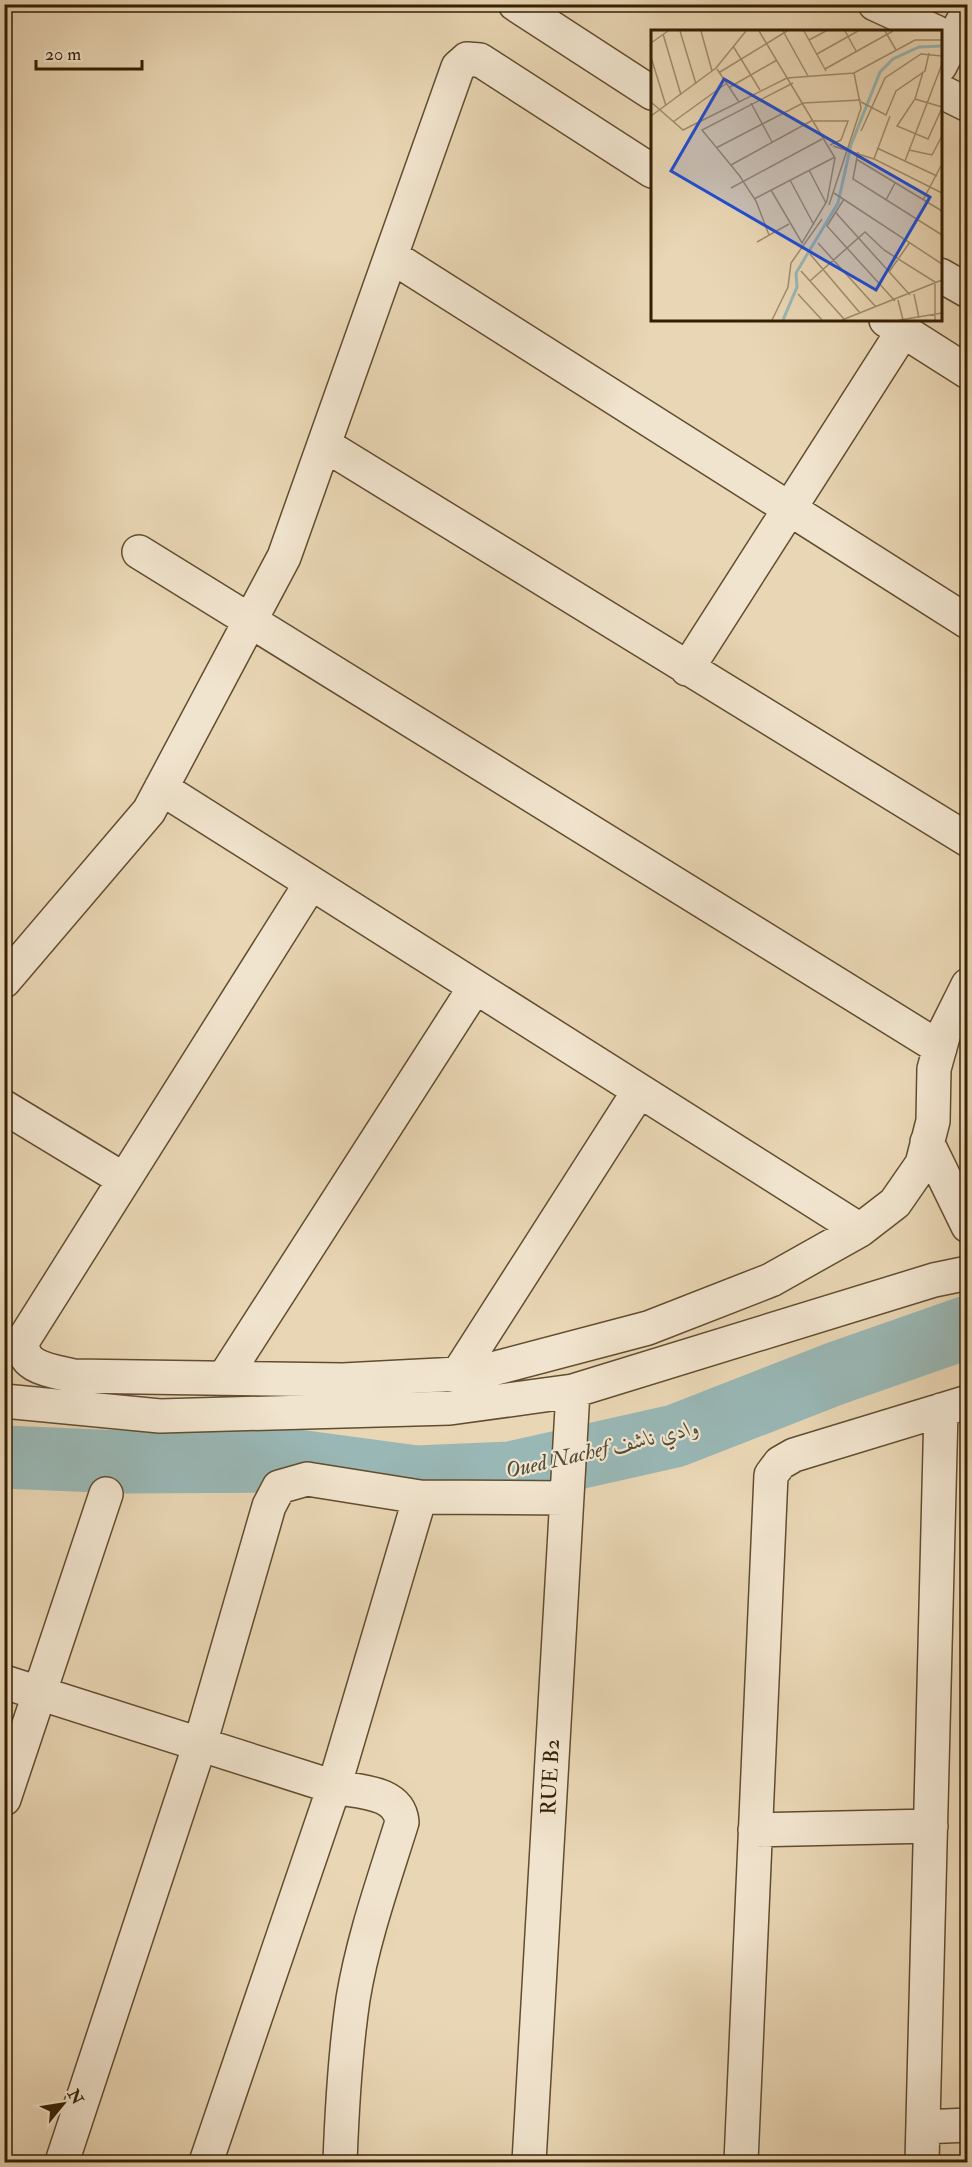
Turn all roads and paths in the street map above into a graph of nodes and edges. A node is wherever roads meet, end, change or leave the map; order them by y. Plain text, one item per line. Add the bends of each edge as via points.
1 (515, 4) edge
2 (875, 4) edge
3 (934, 30) edge
4 (651, 92) edge
5 (942, 92) edge
6 (968, 105) edge
7 (651, 170) edge
8 (392, 256) junction
9 (942, 276) edge
10 (968, 291) edge
11 (894, 325) edge
12 (968, 372) edge
13 (325, 445) junction
14 (789, 509) junction
15 (139, 552) dead end
16 (250, 621) junction
17 (968, 622) edge
18 (687, 669) junction
19 (161, 788) junction
20 (968, 840) edge
21 (311, 884) junction
22 (4, 981) edge
23 (968, 985) edge
24 (476, 987) junction
25 (940, 1048) junction
26 (639, 1090) junction
27 (4, 1107) edge
28 (927, 1142) junction
29 (968, 1170) edge
30 (123, 1179) junction
31 (968, 1226) edge
32 (860, 1230) junction
33 (968, 1273) edge
34 (24, 1357) junction
35 (458, 1374) junction
36 (224, 1378) junction
37 (573, 1391) junction
38 (4, 1393) edge
39 (4, 1401) edge
40 (954, 1406) edge
41 (106, 1494) dead end
42 (420, 1497) junction
43 (566, 1498) junction
44 (4, 1682) edge
45 (40, 1693) junction
46 (200, 1744) junction
47 (334, 1787) junction
48 (4, 1799) edge
49 (931, 1826) junction
50 (755, 1830) junction
51 (968, 2125) edge
52 (923, 2127) junction
53 (62, 2163) edge
54 (206, 2163) edge
55 (340, 2163) edge
56 (529, 2163) edge
57 (741, 2163) edge
58 (922, 2163) edge

1 - 4 street
2 - 3 street
5 - 6 street
7 - 8 street via 480,60 466,59 458,67
8 - 13 street
8 - 14 street
9 - 10 street
11 - 12 street
11 - 14 street
13 - 16 street via 284,557
13 - 18 street
14 - 17 street
14 - 18 street
15 - 16 street
16 - 19 street
16 - 25 street
18 - 20 street
19 - 21 street
19 - 22 street via 135,830
21 - 24 street
21 - 30 street
23 - 25 street
24 - 26 street
24 - 36 street
25 - 28 street via 934,1070 933,1121
26 - 32 street
26 - 35 street
27 - 30 street
28 - 29 street
28 - 31 street
28 - 32 street via 922,1164 895,1203
30 - 34 street via 24,1339
32 - 35 street via 771,1280 648,1328 477,1373
33 - 37 street via 934,1280
34 - 36 street via 74,1376
34 - 38 street
35 - 36 street via 343,1380
37 - 39 street via 450,1408 160,1416
37 - 43 street, RUE B2
40 - 49 street
40 - 50 street via 794,1455 780,1463 771,1475
41 - 45 street
42 - 43 street
42 - 46 street via 307,1479 279,1487 269,1506
42 - 47 street
43 - 56 street, RUE B2
44 - 45 street
45 - 46 street
45 - 48 street
46 - 47 street
46 - 53 street
47 - 54 street
47 - 55 street via 387,1798 397,1805 402,1822 369,1929 353,1998
49 - 50 street
49 - 52 street
50 - 57 street
51 - 52 street
52 - 58 street

